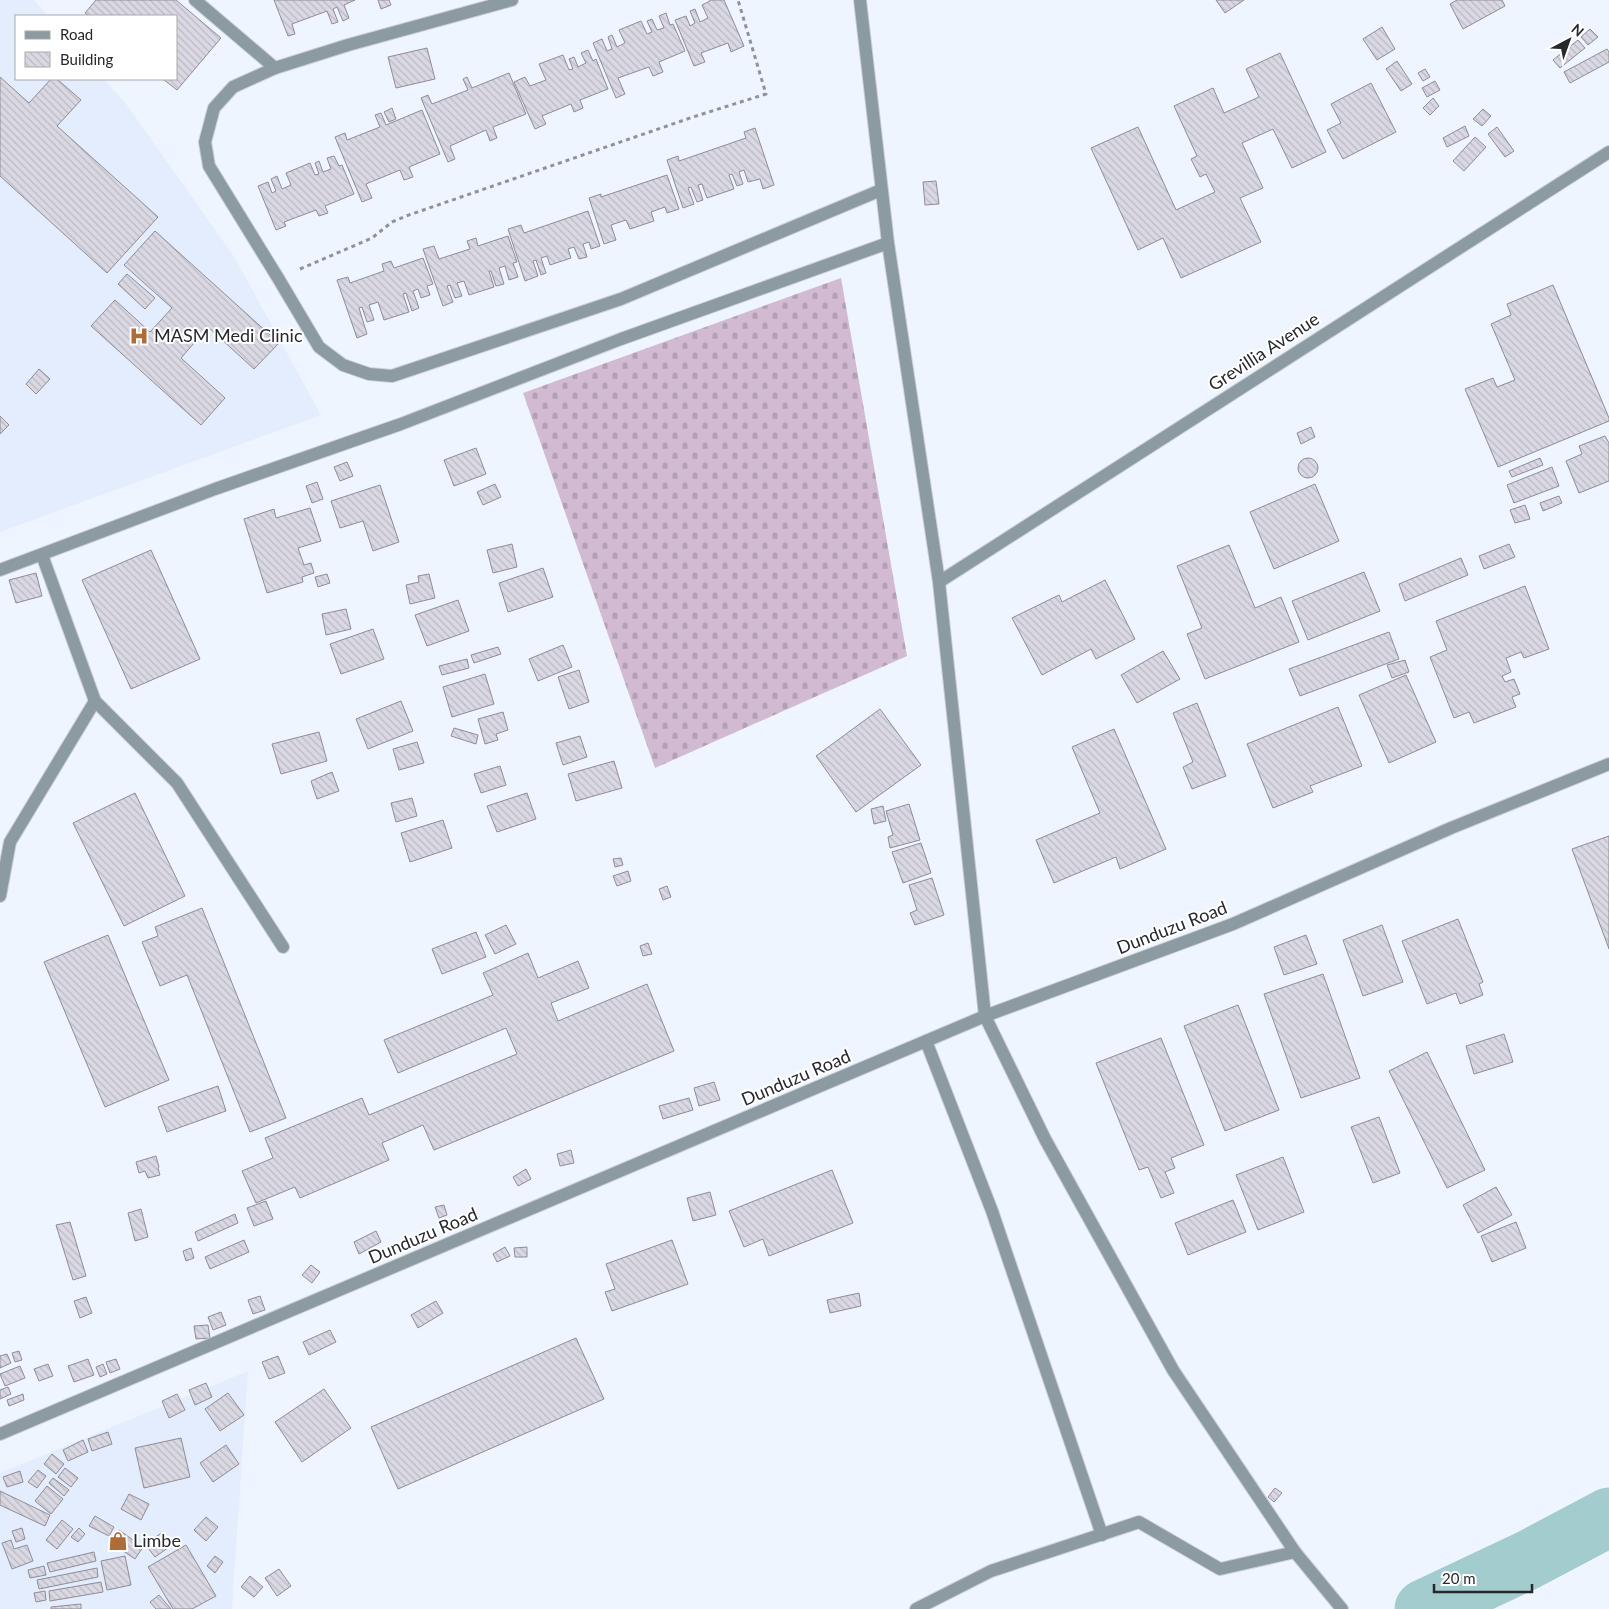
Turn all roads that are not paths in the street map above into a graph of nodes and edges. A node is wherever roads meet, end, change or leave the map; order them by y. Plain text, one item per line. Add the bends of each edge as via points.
1 (195, 0) edge
2 (512, 0) edge
3 (860, 0) edge
4 (275, 68) junction
5 (1609, 152) edge
6 (881, 190) junction
7 (888, 243) junction
8 (42, 555) junction
9 (0, 570) edge
10 (939, 582) junction
11 (95, 702) junction
12 (1609, 764) edge
13 (0, 896) edge
14 (284, 947) dead end
15 (985, 1016) junction
16 (926, 1041) junction
17 (0, 1434) edge
18 (1102, 1535) junction
19 (1295, 1552) junction
20 (916, 1609) edge
21 (1342, 1609) edge

1 - 4 street
2 - 4 street
3 - 6 street
4 - 6 street via 233,87 214,108 205,142 209,166 319,347 343,365 369,374 392,376 621,299
5 - 10 street, Grevillia Avenue
6 - 7 street
7 - 8 street
7 - 10 street
8 - 9 street
8 - 11 street
10 - 15 street
11 - 13 street via 10,842
11 - 14 street via 176,784
12 - 15 street, Dunduzu Road via 1451,828 1233,924
15 - 16 street, Dunduzu Road
15 - 19 street via 1044,1139 1173,1370
16 - 17 street, Dunduzu Road
16 - 18 street via 992,1211
18 - 19 street via 1139,1522 1220,1569
18 - 20 street via 991,1571
19 - 21 street

